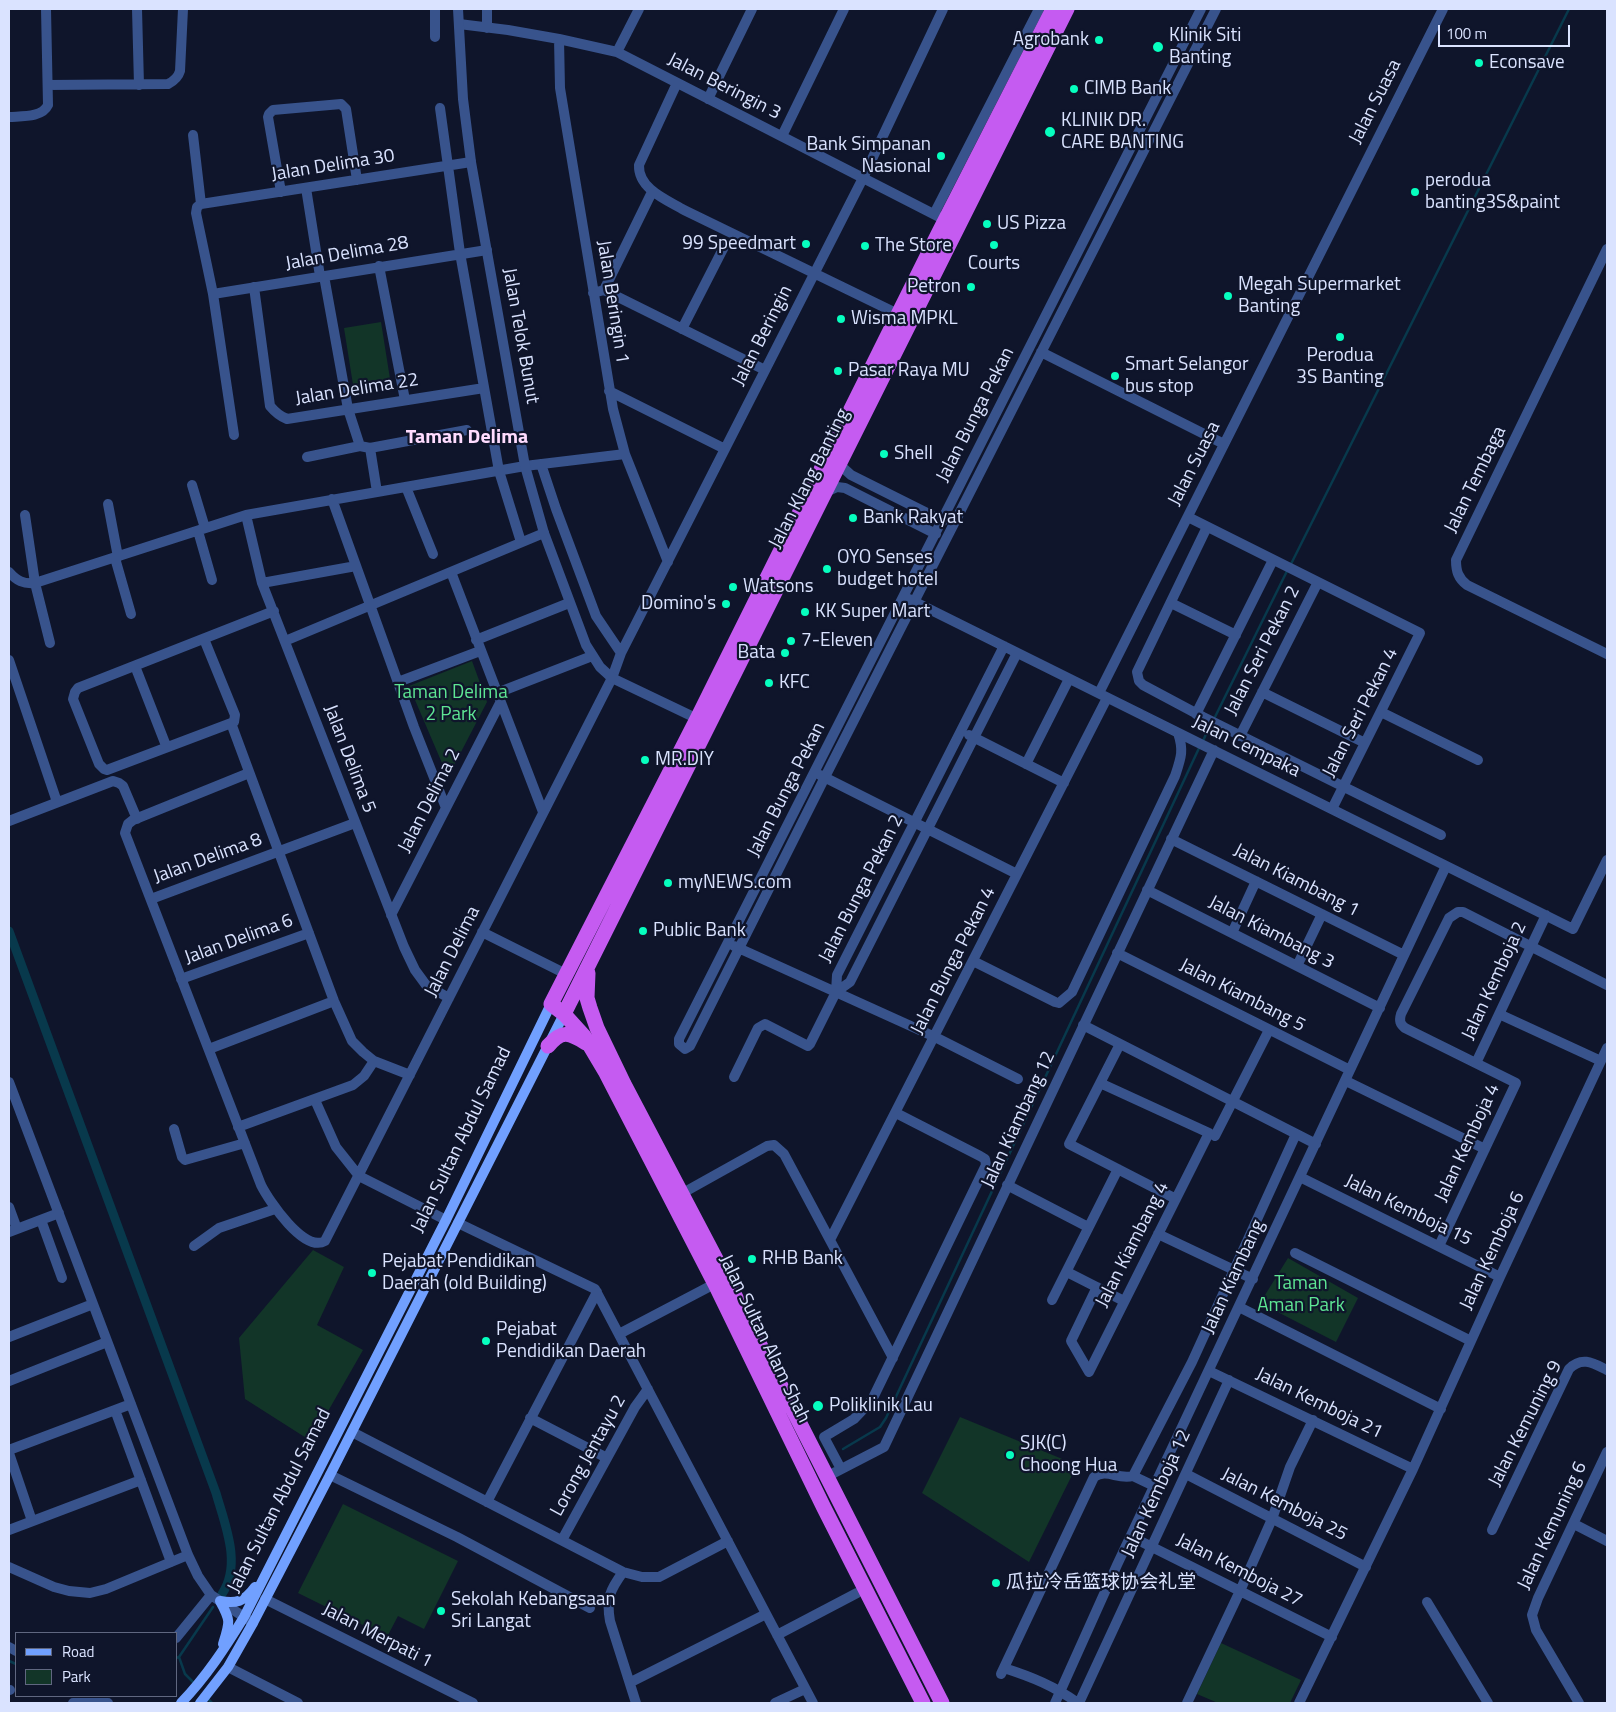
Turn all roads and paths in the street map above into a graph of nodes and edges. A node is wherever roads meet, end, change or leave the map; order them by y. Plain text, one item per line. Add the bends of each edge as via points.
1 (46, 9) edge
2 (137, 9) edge
3 (183, 9) edge
4 (435, 9) edge
5 (458, 9) edge
6 (487, 9) edge
7 (639, 9) edge
8 (752, 9) edge
9 (844, 9) edge
10 (943, 9) edge
11 (1067, 9) edge
12 (1201, 9) edge
13 (1216, 9) edge
14 (1443, 9) edge
15 (1047, 10) edge
16 (459, 24) junction
17 (487, 28) junction
18 (435, 37) dead end
19 (559, 39) junction
20 (618, 52) junction
21 (677, 83) junction
22 (48, 85) junction
23 (139, 85) junction
24 (708, 99) junction
25 (440, 108) dead end
26 (9, 117) edge
27 (192, 135) dead end
28 (782, 136) junction
29 (471, 162) junction
30 (448, 167) junction
31 (863, 178) junction
32 (358, 180) junction
33 (306, 188) junction
34 (281, 192) junction
35 (652, 192) junction
36 (201, 204) junction
37 (939, 217) junction
38 (959, 227) junction
39 (725, 245) dead end
40 (1607, 249) edge
41 (487, 250) junction
42 (460, 253) junction
43 (379, 266) junction
44 (1072, 266) junction
45 (1082, 271) junction
46 (814, 274) junction
47 (322, 276) junction
48 (254, 287) junction
49 (604, 290) junction
50 (594, 293) junction
51 (213, 294) junction
52 (898, 314) junction
53 (682, 329) junction
54 (1041, 352) junction
55 (765, 370) junction
56 (484, 388) junction
57 (609, 391) junction
58 (405, 400) junction
59 (348, 409) junction
60 (467, 430) dead end
61 (234, 435) dead end
62 (1224, 444) junction
63 (365, 447) junction
64 (725, 449) junction
65 (625, 454) junction
66 (307, 456) dead end
67 (541, 464) junction
68 (840, 465) junction
69 (525, 466) junction
70 (499, 471) junction
71 (192, 485) dead end
72 (406, 487) junction
73 (376, 492) junction
74 (826, 492) junction
75 (332, 499) junction
76 (108, 504) dead end
77 (25, 515) dead end
78 (246, 515) junction
79 (1188, 517) junction
80 (943, 520) junction
81 (1207, 527) junction
82 (202, 530) junction
83 (544, 533) junction
84 (936, 534) junction
85 (521, 542) junction
86 (432, 554) dead end
87 (117, 557) junction
88 (668, 562) junction
89 (1277, 562) junction
90 (356, 566) junction
91 (9, 572) edge
92 (451, 572) junction
93 (212, 580) dead end
94 (1318, 582) junction
95 (262, 583) junction
96 (35, 584) junction
97 (904, 596) junction
98 (914, 602) junction
99 (570, 603) junction
100 (1171, 603) junction
101 (370, 605) junction
102 (274, 611) junction
103 (131, 614) dead end
104 (1236, 635) junction
105 (204, 639) junction
106 (476, 640) junction
107 (285, 641) junction
108 (50, 643) dead end
109 (1004, 646) junction
110 (480, 651) junction
111 (622, 653) junction
112 (1017, 653) junction
113 (1607, 654) edge
114 (592, 656) junction
115 (9, 660) edge
116 (135, 666) junction
117 (612, 678) junction
118 (1069, 678) junction
119 (398, 682) junction
120 (1262, 692) junction
121 (497, 693) junction
122 (1103, 696) junction
123 (500, 703) junction
124 (1381, 712) junction
125 (1199, 715) junction
126 (703, 722) junction
127 (230, 723) junction
128 (962, 731) junction
129 (1178, 733) junction
130 (1240, 736) junction
131 (974, 738) junction
132 (165, 743) dead end
133 (1365, 744) junction
134 (1214, 750) junction
135 (1478, 760) dead end
136 (1026, 764) junction
137 (249, 773) junction
138 (820, 775) junction
139 (1064, 783) junction
140 (1343, 787) junction
141 (57, 802) junction
142 (446, 808) junction
143 (1332, 809) junction
144 (543, 812) junction
145 (9, 821) edge
146 (133, 821) junction
147 (355, 823) junction
148 (915, 823) junction
149 (928, 829) junction
150 (1441, 836) dead end
151 (1171, 839) junction
152 (278, 851) junction
153 (1607, 860) edge
154 (1446, 866) junction
155 (1017, 874) junction
156 (1256, 881) junction
157 (1147, 890) junction
158 (150, 899) junction
159 (1322, 914) junction
160 (391, 915) junction
161 (1546, 915) junction
162 (482, 932) junction
163 (1232, 932) junction
164 (309, 933) junction
165 (729, 943) junction
166 (1531, 946) junction
167 (739, 948) junction
168 (1117, 953) junction
169 (1404, 955) junction
170 (973, 961) junction
171 (589, 964) junction
172 (1297, 966) junction
173 (566, 974) junction
174 (181, 979) junction
175 (1607, 985) edge
176 (558, 990) junction
177 (836, 992) junction
178 (449, 998) junction
179 (334, 1001) junction
180 (551, 1004) junction
181 (567, 1007) junction
182 (1380, 1008) junction
183 (1499, 1014) junction
184 (1083, 1025) junction
185 (597, 1028) junction
186 (1269, 1030) junction
187 (935, 1037) junction
188 (1120, 1044) junction
189 (548, 1046) junction
190 (591, 1046) junction
191 (1607, 1048) edge
192 (208, 1050) junction
193 (374, 1061) junction
194 (1601, 1061) junction
195 (1476, 1063) junction
196 (1350, 1070) junction
197 (410, 1075) junction
198 (734, 1077) dead end
199 (1018, 1079) dead end
200 (1346, 1081) junction
201 (9, 1082) edge
202 (1100, 1083) junction
203 (315, 1100) junction
204 (1233, 1102) junction
205 (896, 1113) junction
206 (238, 1127) junction
207 (174, 1129) dead end
208 (1296, 1134) junction
209 (1212, 1135) junction
210 (244, 1143) junction
211 (1316, 1144) junction
212 (1485, 1149) junction
213 (1118, 1169) junction
214 (359, 1176) junction
215 (1300, 1177) junction
216 (1007, 1186) junction
217 (681, 1194) junction
218 (1176, 1199) junction
219 (9, 1207) edge
220 (275, 1208) junction
221 (58, 1213) junction
222 (41, 1220) junction
223 (446, 1220) junction
224 (458, 1223) junction
225 (1088, 1228) junction
226 (13, 1230) edge
227 (1158, 1234) junction
228 (830, 1240) junction
229 (194, 1246) dead end
230 (1438, 1246) junction
231 (1295, 1253) dead end
232 (1234, 1270) junction
233 (1067, 1272) junction
234 (1500, 1277) junction
235 (62, 1278) dead end
236 (1252, 1279) junction
237 (721, 1281) junction
238 (1097, 1287) junction
239 (597, 1292) junction
240 (1052, 1300) dead end
241 (1124, 1301) junction
242 (93, 1304) junction
243 (1239, 1308) junction
244 (618, 1334) junction
245 (9, 1337) edge
246 (1471, 1341) junction
247 (107, 1342) junction
248 (892, 1358) junction
249 (1607, 1370) edge
250 (1209, 1371) junction
251 (9, 1380) edge
252 (1229, 1380) junction
253 (648, 1389) junction
254 (131, 1404) junction
255 (1441, 1409) junction
256 (115, 1410) junction
257 (530, 1418) junction
258 (1313, 1420) junction
259 (352, 1432) junction
260 (9, 1451) edge
261 (1607, 1452) edge
262 (607, 1458) junction
263 (841, 1469) junction
264 (1413, 1469) junction
265 (1186, 1474) junction
266 (330, 1475) junction
267 (1133, 1476) junction
268 (826, 1477) junction
269 (141, 1480) junction
270 (1154, 1486) junction
271 (487, 1502) junction
272 (1272, 1519) junction
273 (32, 1521) junction
274 (1574, 1524) junction
275 (9, 1530) edge
276 (1492, 1530) dead end
277 (1132, 1537) junction
278 (562, 1540) junction
279 (1607, 1540) edge
280 (728, 1542) junction
281 (1152, 1547) junction
282 (188, 1555) junction
283 (171, 1562) junction
284 (9, 1567) edge
285 (1366, 1567) junction
286 (269, 1568) junction
287 (623, 1572) junction
288 (1240, 1591) junction
289 (857, 1594) dead end
290 (215, 1598) junction
291 (265, 1599) junction
292 (1427, 1602) dead end
293 (590, 1608) dead end
294 (766, 1614) junction
295 (244, 1617) junction
296 (253, 1624) junction
297 (777, 1635) junction
298 (178, 1636) edge
299 (1332, 1637) junction
300 (216, 1661) junction
301 (920, 1661) junction
302 (228, 1667) junction
303 (906, 1669) junction
304 (631, 1682) junction
305 (805, 1689) junction
306 (1061, 1691) junction
307 (73, 1703) edge
308 (108, 1703) edge
309 (181, 1703) edge
310 (200, 1703) edge
311 (298, 1703) edge
312 (473, 1703) edge
313 (636, 1703) edge
314 (775, 1703) edge
315 (812, 1703) edge
316 (924, 1703) edge
317 (942, 1703) edge
318 (1055, 1703) edge
319 (1079, 1703) edge
320 (1187, 1703) edge
321 (1299, 1703) edge
322 (1488, 1703) edge
323 (1579, 1703) edge

1 - 22 street
2 - 23 street
3 - 23 street via 178,76 168,84
4 - 18 street
5 - 16 street, Jalan Telok Bunut
6 - 17 street
7 - 20 street
8 - 24 street
9 - 28 street
10 - 31 street, Jalan Beringin
11 - 38 highway, Jalan Klang Banting
12 - 44 street, Jalan Bunga Pekan
13 - 45 street, Jalan Bunga Pekan
14 - 62 street, Jalan Suasa
15 - 37 highway, Jalan Klang Banting
16 - 17 street, Jalan Beringin 3
16 - 29 street, Jalan Telok Bunut via 463,99
17 - 19 street, Jalan Beringin 3
19 - 20 street, Jalan Beringin 3
19 - 50 street, Jalan Beringin 1 via 560,88
20 - 21 street, Jalan Beringin 3
21 - 24 street, Jalan Beringin 3
21 - 35 street via 639,165 638,171
22 - 23 street
22 - 26 street via 46,109 38,114
24 - 28 street, Jalan Beringin 3
25 - 30 street
27 - 36 street
28 - 31 street, Jalan Beringin 3
29 - 30 street, Jalan Delima 30
29 - 41 street, Jalan Telok Bunut
30 - 32 street, Jalan Delima 30
30 - 42 street
31 - 37 street, Jalan Beringin 3
31 - 46 street, Jalan Beringin
32 - 33 street, Jalan Delima 30
32 - 34 street via 344,105 273,110 268,117
33 - 34 street, Jalan Delima 30
33 - 47 street
34 - 36 street, Jalan Delima 30
35 - 46 street
35 - 49 street
36 - 51 street via 196,213
37 - 38 street, Jalan Beringin 3
37 - 52 highway, Jalan Klang Banting
38 - 68 highway, Jalan Klang Banting
39 - 53 street
40 - 113 street, Jalan Tembaga via 1456,560 1461,581 1467,585
41 - 42 street, Jalan Delima 28
41 - 69 street, Jalan Telok Bunut
42 - 43 street, Jalan Delima 28
42 - 56 street
43 - 47 street, Jalan Delima 28
43 - 58 street
44 - 45 street
44 - 80 street, Jalan Bunga Pekan
45 - 54 street, Jalan Bunga Pekan
46 - 52 street
46 - 55 street, Jalan Beringin
47 - 48 street, Jalan Delima 28
47 - 59 street
48 - 51 street, Jalan Delima 28
48 - 59 street, Jalan Delima 22 via 270,406 287,419
49 - 50 street
49 - 53 street
50 - 57 street, Jalan Beringin 1
51 - 61 street
52 - 126 highway, Jalan Klang Banting
53 - 55 street
54 - 62 street
54 - 98 street, Jalan Bunga Pekan
55 - 64 street, Jalan Beringin
56 - 58 street, Jalan Delima 22
56 - 70 street
57 - 64 street
57 - 65 street, Jalan Beringin 1
58 - 59 street, Jalan Delima 22
59 - 63 street
60 - 63 street
62 - 79 street, Jalan Suasa
63 - 66 street
63 - 73 street
64 - 88 street, Jalan Beringin
65 - 67 street
65 - 88 street, Jalan Beringin 1
67 - 69 street
67 - 111 street via 596,616
68 - 74 highway, Jalan Klang Banting
68 - 80 street via 851,475
69 - 70 street
69 - 83 street, Jalan Telok Bunut
70 - 72 street
70 - 85 street
71 - 82 street
72 - 73 street
72 - 86 street
73 - 75 street
74 - 84 street via 837,487 845,488
74 - 126 highway, Jalan Klang Banting
75 - 78 street
75 - 90 street
76 - 87 street
77 - 96 street
78 - 82 street
78 - 95 street, Jalan Delima 5
79 - 81 street
79 - 122 street, Jalan Suasa
80 - 84 street, Jalan Bunga Pekan
81 - 89 street
81 - 100 street
82 - 87 street
82 - 93 street
83 - 85 street
83 - 99 street, Jalan Telok Bunut
84 - 97 street, Jalan Bunga Pekan
85 - 92 street
87 - 96 street
87 - 103 street
88 - 111 street, Jalan Beringin
89 - 94 street
89 - 104 street
90 - 95 street
90 - 101 street
91 - 96 street via 20,582
92 - 101 street
92 - 106 street
94 - 120 street, Jalan Seri Pekan 2
94 - 124 street, Jalan Seri Pekan 4 via 1420,633
95 - 102 street, Jalan Delima 5
96 - 108 street
97 - 98 street, Jalan Cempaka
97 - 138 street, Jalan Bunga Pekan
98 - 109 street, Jalan Cempaka
98 - 138 street, Jalan Bunga Pekan
99 - 106 street
99 - 114 street, Jalan Telok Bunut
100 - 104 street
100 - 125 street via 1137,672 1139,681
101 - 107 street
101 - 119 street
102 - 105 street
102 - 107 street, Jalan Delima 5
104 - 125 street
105 - 116 street
105 - 127 street via 235,716 234,722
106 - 110 street
107 - 147 street, Jalan Delima 5
109 - 112 street, Jalan Cempaka
109 - 128 street, Jalan Bunga Pekan 2
110 - 119 street
110 - 121 street
111 - 117 street, Jalan Beringin
112 - 118 street, Jalan Cempaka
112 - 131 street, Jalan Bunga Pekan 2
114 - 117 street, Jalan Telok Bunut
114 - 121 street
115 - 141 street
116 - 127 street via 81,686 75,692 73,699 99,764 104,769
116 - 132 street
117 - 126 street, Jalan Telok Bunut
117 - 144 street, Jalan Delima
118 - 122 street, Jalan Cempaka
118 - 136 street
119 - 142 street
120 - 130 street, Jalan Seri Pekan 2
120 - 133 street
121 - 123 street
122 - 129 street, Jalan Cempaka
122 - 139 street, Jalan Bunga Pekan 4
123 - 142 street, Jalan Delima 2
123 - 144 street
124 - 133 street, Jalan Seri Pekan 4
124 - 135 street
125 - 130 street
126 - 171 highway, Jalan Sultan Abdul Samad
126 - 173 highway, Jalan Sultan Abdul Samad
127 - 137 street
128 - 131 street
128 - 148 street, Jalan Bunga Pekan 2
129 - 134 street, Jalan Cempaka
129 - 170 street via 1182,752 1175,776 1068,997 1055,1002
130 - 140 street
131 - 136 street
131 - 149 street, Jalan Bunga Pekan 2
133 - 140 street, Jalan Seri Pekan 4
134 - 143 street, Jalan Cempaka
134 - 151 street, Jalan Kiambang 12
136 - 139 street
137 - 146 street
137 - 152 street
138 - 148 street
138 - 165 street, Jalan Bunga Pekan
138 - 167 street, Jalan Bunga Pekan
139 - 155 street, Jalan Bunga Pekan 4
140 - 143 street, Jalan Seri Pekan 4
140 - 150 street
141 - 145 street
141 - 146 street via 113,781 123,786
142 - 160 street, Jalan Delima 2
143 - 154 street, Jalan Cempaka
144 - 162 street, Jalan Delima
146 - 158 street via 126,829 127,838
147 - 152 street, Jalan Delima 8
147 - 160 street, Jalan Delima 5
148 - 149 street
148 - 177 street, Jalan Bunga Pekan 2 via 837,976
149 - 155 street
149 - 177 street, Jalan Bunga Pekan 2 via 850,982
151 - 156 street, Jalan Kiambang 1
151 - 157 street, Jalan Kiambang 12
152 - 158 street, Jalan Delima 8
152 - 164 street
153 - 161 street, Jalan Cempaka via 1573,929
154 - 161 street, Jalan Cempaka
154 - 169 street, Jalan Kiambang
155 - 170 street, Jalan Bunga Pekan 4
156 - 159 street, Jalan Kiambang 1
156 - 163 street
157 - 163 street, Jalan Kiambang 3
157 - 168 street, Jalan Kiambang 12
158 - 174 street
159 - 169 street, Jalan Kiambang 1
159 - 172 street
160 - 178 street, Jalan Delima 5 via 419,977 426,985
161 - 166 street, Jalan Kemboja 2
162 - 173 street
162 - 178 street, Jalan Delima
163 - 172 street, Jalan Kiambang 3
164 - 174 street, Jalan Delima 6
164 - 179 street
165 - 167 street
165 - 167 street, Jalan Bunga Pekan via 679,1039 680,1047 685,1050 690,1046
166 - 175 street
166 - 183 street, Jalan Kemboja 2
166 - 195 street via 1458,912 1448,918 1401,1014 1400,1022 1405,1028
167 - 177 street
168 - 184 street, Jalan Kiambang 12
168 - 186 street, Jalan Kiambang 5
169 - 182 street, Jalan Kiambang
170 - 187 street, Jalan Bunga Pekan 4
171 - 181 highway, Jalan Sultan Abdul Samad
171 - 185 highway via 587,998
172 - 182 street, Jalan Kiambang 3
173 - 176 highway, Jalan Sultan Abdul Samad
174 - 192 street
176 - 180 highway, Jalan Sultan Abdul Samad
176 - 181 highway
177 - 187 street
177 - 198 street via 808,1046 762,1024
178 - 197 street, Jalan Delima
179 - 192 street
179 - 193 street via 352,1041
180 - 181 highway, Jalan Sultan Alam Shah
180 - 223 main road, Jalan Sultan Abdul Samad
181 - 185 highway
181 - 189 main road, Jalan Sultan Abdul Samad
181 - 190 highway, Jalan Sultan Alam Shah
182 - 196 street, Jalan Kiambang
183 - 194 street
183 - 195 street, Jalan Kemboja 2
184 - 188 street
184 - 216 street, Jalan Kiambang 12
185 - 217 highway, Jalan Sultan Alam Shah
186 - 196 street, Jalan Kiambang 5
186 - 204 street, Jalan Kiambang 4
187 - 199 street
187 - 205 street, Jalan Bunga Pekan 4
188 - 202 street
188 - 204 street
189 - 190 highway via 560,1034 566,1034
189 - 224 main road, Jalan Sultan Abdul Samad
190 - 237 highway, Jalan Sultan Alam Shah
191 - 194 street, Jalan Kemboja 6
192 - 206 street
193 - 197 street
193 - 203 street via 353,1085
194 - 234 street, Jalan Kemboja 6
195 - 212 street, Jalan Kemboja 4 via 1516,1083
196 - 200 street, Jalan Kiambang
197 - 214 street, Jalan Delima
200 - 211 street, Jalan Kiambang
200 - 212 street
201 - 221 street
202 - 209 street
202 - 213 street via 1069,1144
203 - 206 street
203 - 214 street via 336,1147
204 - 208 street
204 - 209 street, Jalan Kiambang 4
205 - 228 street, Jalan Bunga Pekan 4
205 - 248 street via 980,1156 986,1165
206 - 210 street
207 - 210 street via 182,1157 186,1160
208 - 211 street
208 - 232 street, Jalan Kiambang
209 - 218 street, Jalan Kiambang 4
210 - 220 street via 261,1185
211 - 215 street, Jalan Kiambang
212 - 230 street, Jalan Kemboja 4
213 - 218 street
213 - 225 street
214 - 220 street, Jalan Delima via 326,1241 321,1244 294,1230
214 - 223 street
215 - 230 street, Jalan Kemboja 15
215 - 236 street, Jalan Kiambang
216 - 225 street
216 - 263 street, Jalan Kiambang 12 via 884,1447
217 - 228 street via 766,1146 774,1145 784,1154
217 - 237 highway, Jalan Sultan Alam Shah
218 - 227 street, Jalan Kiambang 4
219 - 226 street
220 - 229 street via 220,1228
221 - 222 street
221 - 242 street
222 - 226 street
222 - 235 street
223 - 286 main road, Jalan Sultan Abdul Samad
224 - 239 street
224 - 259 main road, Jalan Sultan Abdul Samad
225 - 233 street
227 - 232 street
227 - 241 street, Jalan Kiambang 4
228 - 248 street
230 - 234 street, Jalan Kemboja 15
231 - 246 street
232 - 236 street
232 - 267 street, Jalan Kiambang via 1192,1362
233 - 238 street
233 - 240 street
234 - 246 street, Jalan Kemboja 6
236 - 243 street, Jalan Kiambang
237 - 244 street
237 - 268 highway, Jalan Sultan Alam Shah
237 - 303 highway, Jalan Sultan Alam Shah via 770,1399
238 - 241 street
238 - 241 street, Jalan Kiambang 4 via 1071,1341 1088,1372
239 - 244 street
239 - 257 street
242 - 245 street
242 - 247 street
243 - 250 street, Jalan Kiambang
243 - 255 street
244 - 253 street
246 - 255 street, Jalan Kemboja 6
247 - 251 street
247 - 254 street
248 - 263 street via 872,1400 854,1419 824,1437
249 - 276 street, Jalan Kemuning 9 via 1586,1361 1578,1362 1569,1369
250 - 252 street, Jalan Kemboja 21
250 - 270 street, Jalan Kiambang
252 - 258 street, Jalan Kemboja 21
252 - 265 street, Jalan Kemboja 12
253 - 262 street, Lorong Jentayu 2
253 - 280 street
254 - 256 street
254 - 282 street
255 - 264 street, Jalan Kemboja 6
256 - 260 street
256 - 269 street
257 - 262 street
257 - 271 street
258 - 264 street, Jalan Kemboja 21
258 - 272 street via 1290,1467
259 - 266 main road, Jalan Sultan Abdul Samad
259 - 271 street
260 - 273 street
261 - 274 street, Jalan Kemuning 6
262 - 278 street, Lorong Jentayu 2
263 - 268 street, Jalan Kiambang 12
264 - 285 street, Jalan Kemboja 6
265 - 272 street, Jalan Kemboja 25
265 - 281 street, Jalan Kemboja 12
266 - 291 main road, Jalan Sultan Abdul Samad
266 - 293 street via 457,1537
267 - 270 street
267 - 306 street via 1124,1478 1105,1473 1094,1477 1003,1671 1040,1680
268 - 301 highway, Jalan Sultan Alam Shah
269 - 273 street
269 - 283 street
270 - 277 street, Jalan Kiambang
271 - 278 street
272 - 285 street, Jalan Kemboja 25
272 - 288 street
273 - 275 street
274 - 279 street
274 - 323 street, Jalan Kemuning 6 via 1532,1616 1536,1630
277 - 281 street, Jalan Kemboja 27
277 - 306 street, Jalan Kiambang
278 - 287 street
280 - 287 street via 659,1577
280 - 294 street
281 - 288 street, Jalan Kemboja 27
281 - 319 street, Jalan Kemboja 12
282 - 283 street
282 - 290 street via 198,1576
283 - 284 street via 90,1593 54,1587
285 - 299 street, Jalan Kemboja 6
286 - 290 main road via 242,1600 232,1604
286 - 295 main road, Jalan Sultan Abdul Samad
287 - 304 street via 610,1593 608,1608
288 - 299 street, Jalan Kemboja 27
288 - 320 street
289 - 297 street
290 - 295 street
290 - 298 street
290 - 300 main road via 229,1623
291 - 296 main road, Jalan Sultan Abdul Samad
291 - 312 street, Jalan Merpati 1
292 - 322 street
294 - 297 street
294 - 304 street
295 - 296 street
295 - 300 main road, Jalan Sultan Abdul Samad
296 - 302 main road, Jalan Sultan Abdul Samad
297 - 305 street
299 - 321 street, Jalan Kemboja 6
300 - 309 main road, Jalan Sultan Abdul Samad
301 - 303 street
301 - 317 highway, Jalan Sultan Alam Shah
302 - 310 main road, Jalan Sultan Abdul Samad
302 - 311 street
303 - 316 highway, Jalan Sultan Alam Shah
304 - 313 street
305 - 314 street
305 - 315 street
306 - 318 street, Jalan Kiambang
306 - 319 street
307 - 308 street

